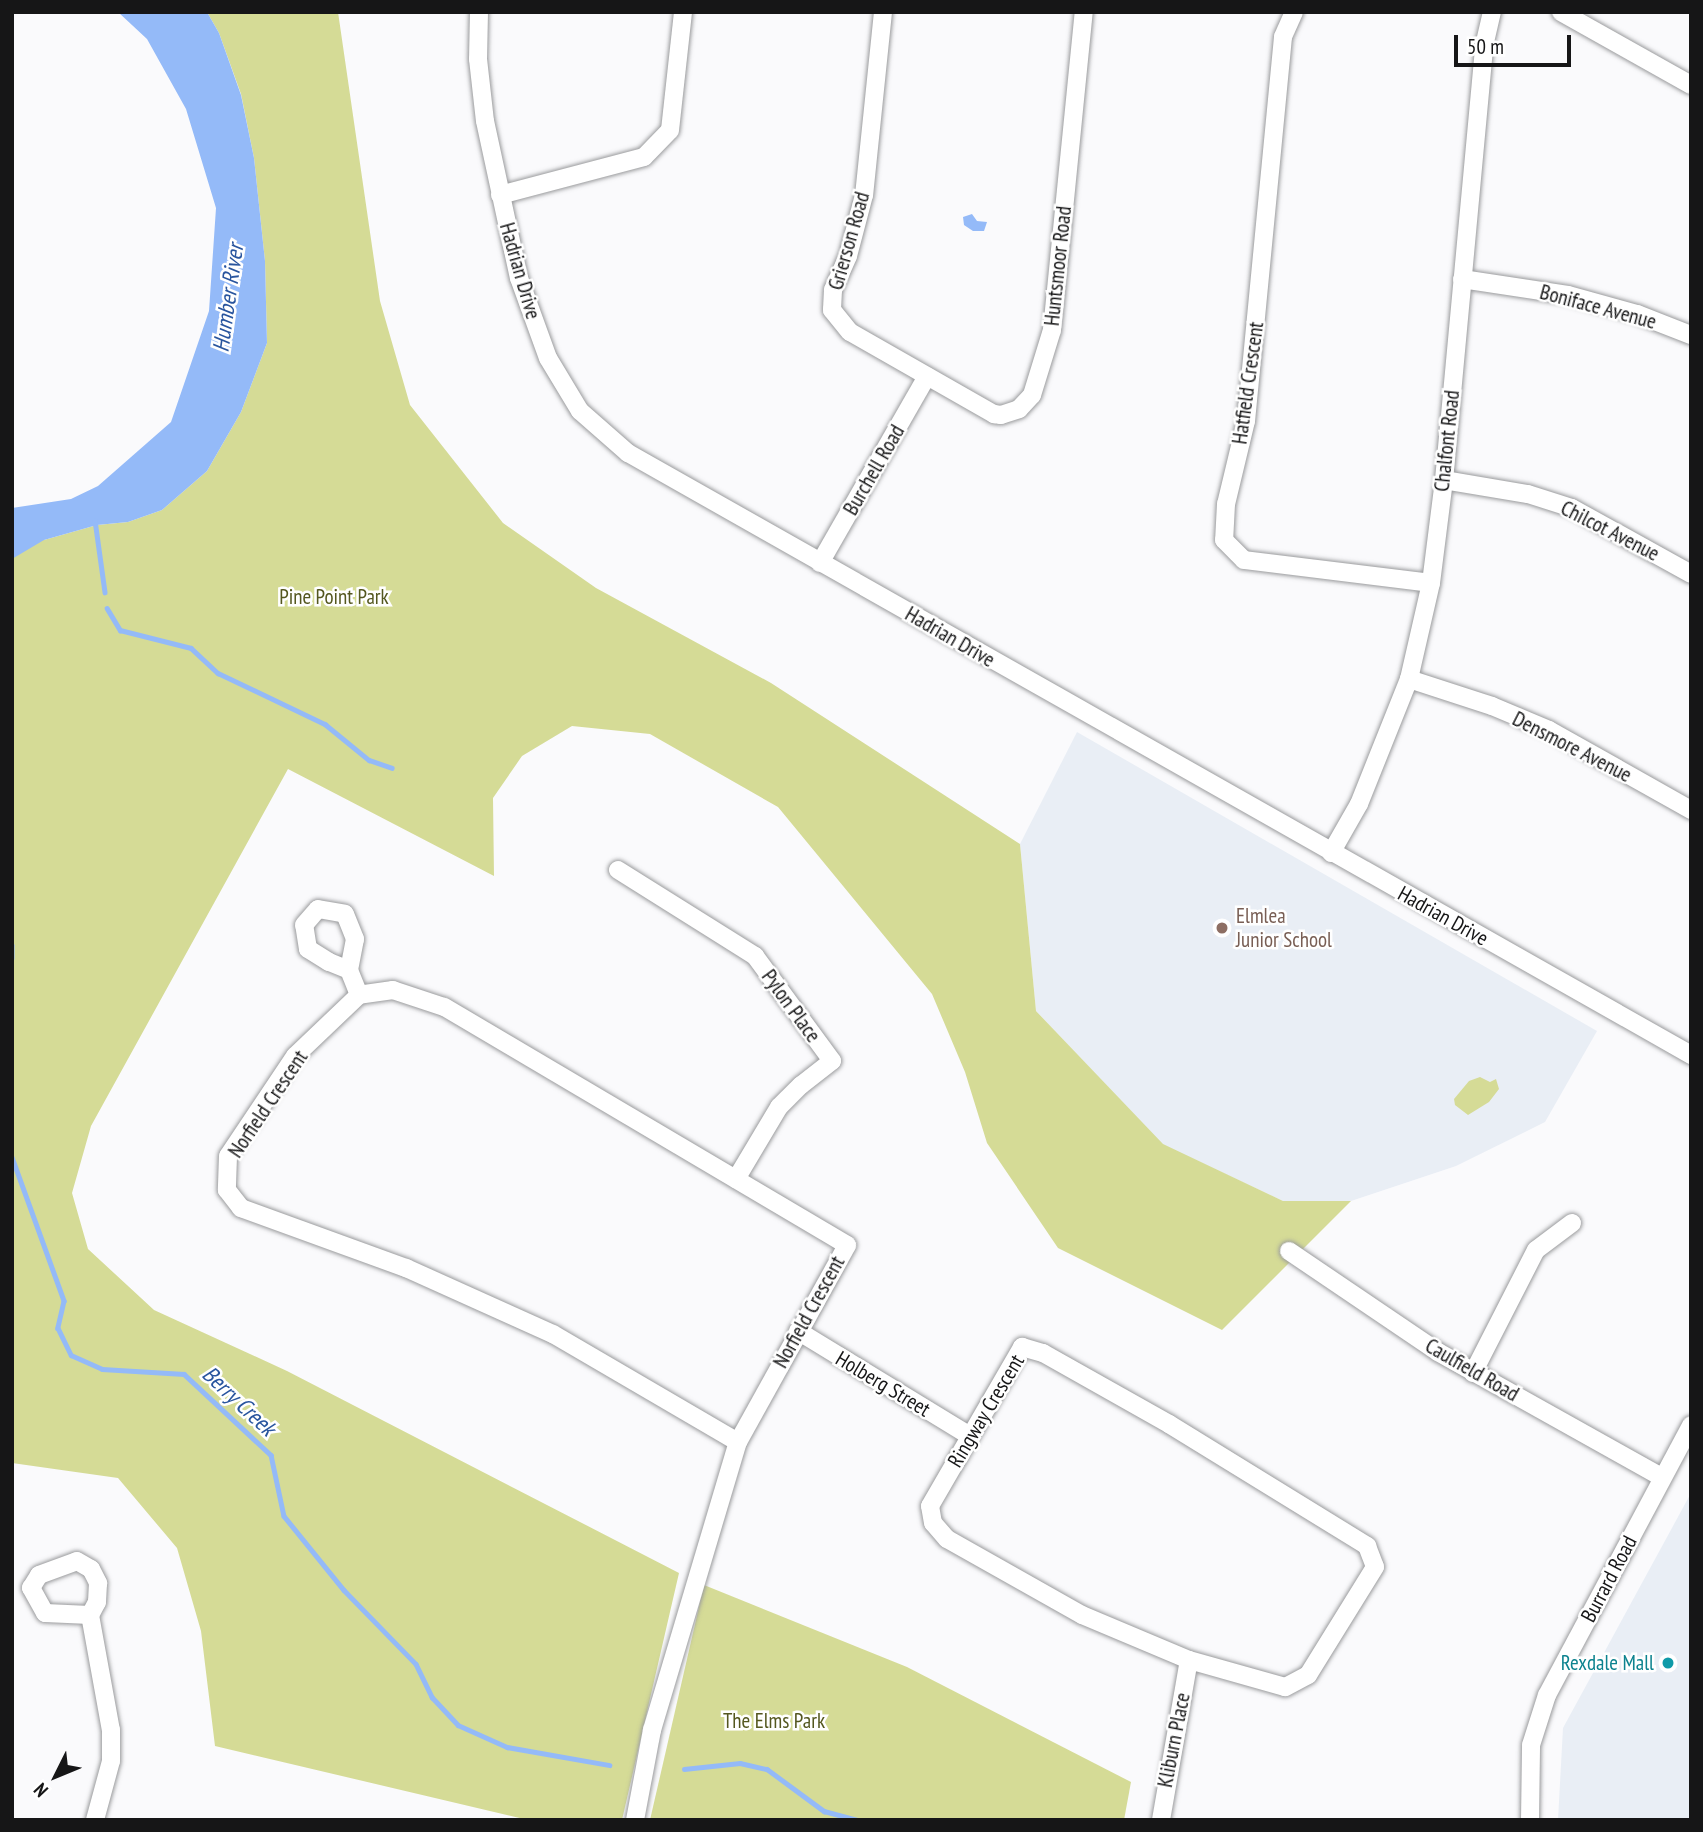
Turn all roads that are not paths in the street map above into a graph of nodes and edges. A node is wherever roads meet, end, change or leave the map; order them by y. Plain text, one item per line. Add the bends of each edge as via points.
1 (479, 12) edge
2 (683, 12) edge
3 (883, 12) edge
4 (1084, 12) edge
5 (1294, 12) edge
6 (1492, 12) edge
7 (1561, 12) edge
8 (1691, 85) edge
9 (500, 195) junction
10 (1462, 279) junction
11 (1691, 335) edge
12 (927, 376) junction
13 (1444, 480) junction
14 (820, 563) junction
15 (1691, 574) edge
16 (1431, 583) junction
17 (1409, 679) junction
18 (1691, 810) edge
19 (1331, 853) junction
20 (618, 870) dead end
21 (349, 970) dead end
22 (359, 995) junction
23 (1691, 1055) edge
24 (736, 1179) junction
25 (1572, 1223) dead end
26 (1289, 1251) dead end
27 (797, 1331) junction
28 (1474, 1373) junction
29 (1691, 1425) edge
30 (970, 1436) junction
31 (738, 1442) junction
32 (1662, 1477) junction
33 (90, 1615) dead end
34 (1189, 1660) junction
35 (95, 1820) edge
36 (635, 1820) edge
37 (1161, 1820) edge
38 (1530, 1820) edge

1 - 9 street, Hadrian Drive via 478,59 485,121
2 - 9 street via 670,130 645,157
3 - 12 street, Grierson Road via 864,194 848,256 833,290 832,310 850,332
4 - 12 street, Huntsmoor Road via 1052,330 1032,395 1019,410 994,414
5 - 16 street, Hatfield Crescent via 1283,37 1246,421 1226,505 1224,540 1244,560
6 - 10 street, Chalfont Road via 1485,42
7 - 8 street
9 - 14 street, Hadrian Drive via 523,290 548,358 580,411 628,453
10 - 11 street, Boniface Avenue via 1568,295
10 - 13 street, Chalfont Road
12 - 14 street, Burchell Road
13 - 15 street, Chilcot Avenue via 1528,494 1572,508
13 - 16 street, Chalfont Road
14 - 19 street, Hadrian Drive
16 - 17 street, Chalfont Road
17 - 18 street, Densmore Avenue via 1549,730
17 - 19 street, Chalfont Road via 1359,804
19 - 23 street, Hadrian Drive
20 - 24 street, Pylon Place via 755,956 832,1062 779,1107
21 - 22 street
22 - 24 street, Norfield Crescent via 393,990 444,1007
22 - 31 street, Norfield Crescent via 295,1056 228,1156 227,1190 241,1208 406,1268 553,1334
24 - 27 street, Norfield Crescent via 847,1245
25 - 28 street via 1536,1250
26 - 28 street, Caulfield Road
27 - 30 street, Holberg Street
27 - 31 street, Norfield Crescent
28 - 32 street, Caulfield Road
29 - 32 street, Burrard Road
30 - 34 street, Ringway Crescent via 930,1506 933,1523 947,1539 1082,1615
30 - 34 street, Ringway Crescent via 1022,1347 1043,1353 1180,1430 1367,1546 1375,1567 1308,1675 1285,1687
31 - 36 street, Norfield Crescent via 652,1730
32 - 38 street, Burrard Road via 1547,1695 1531,1745
33 - 35 street via 111,1730 111,1760
34 - 37 street, Kliburn Place

